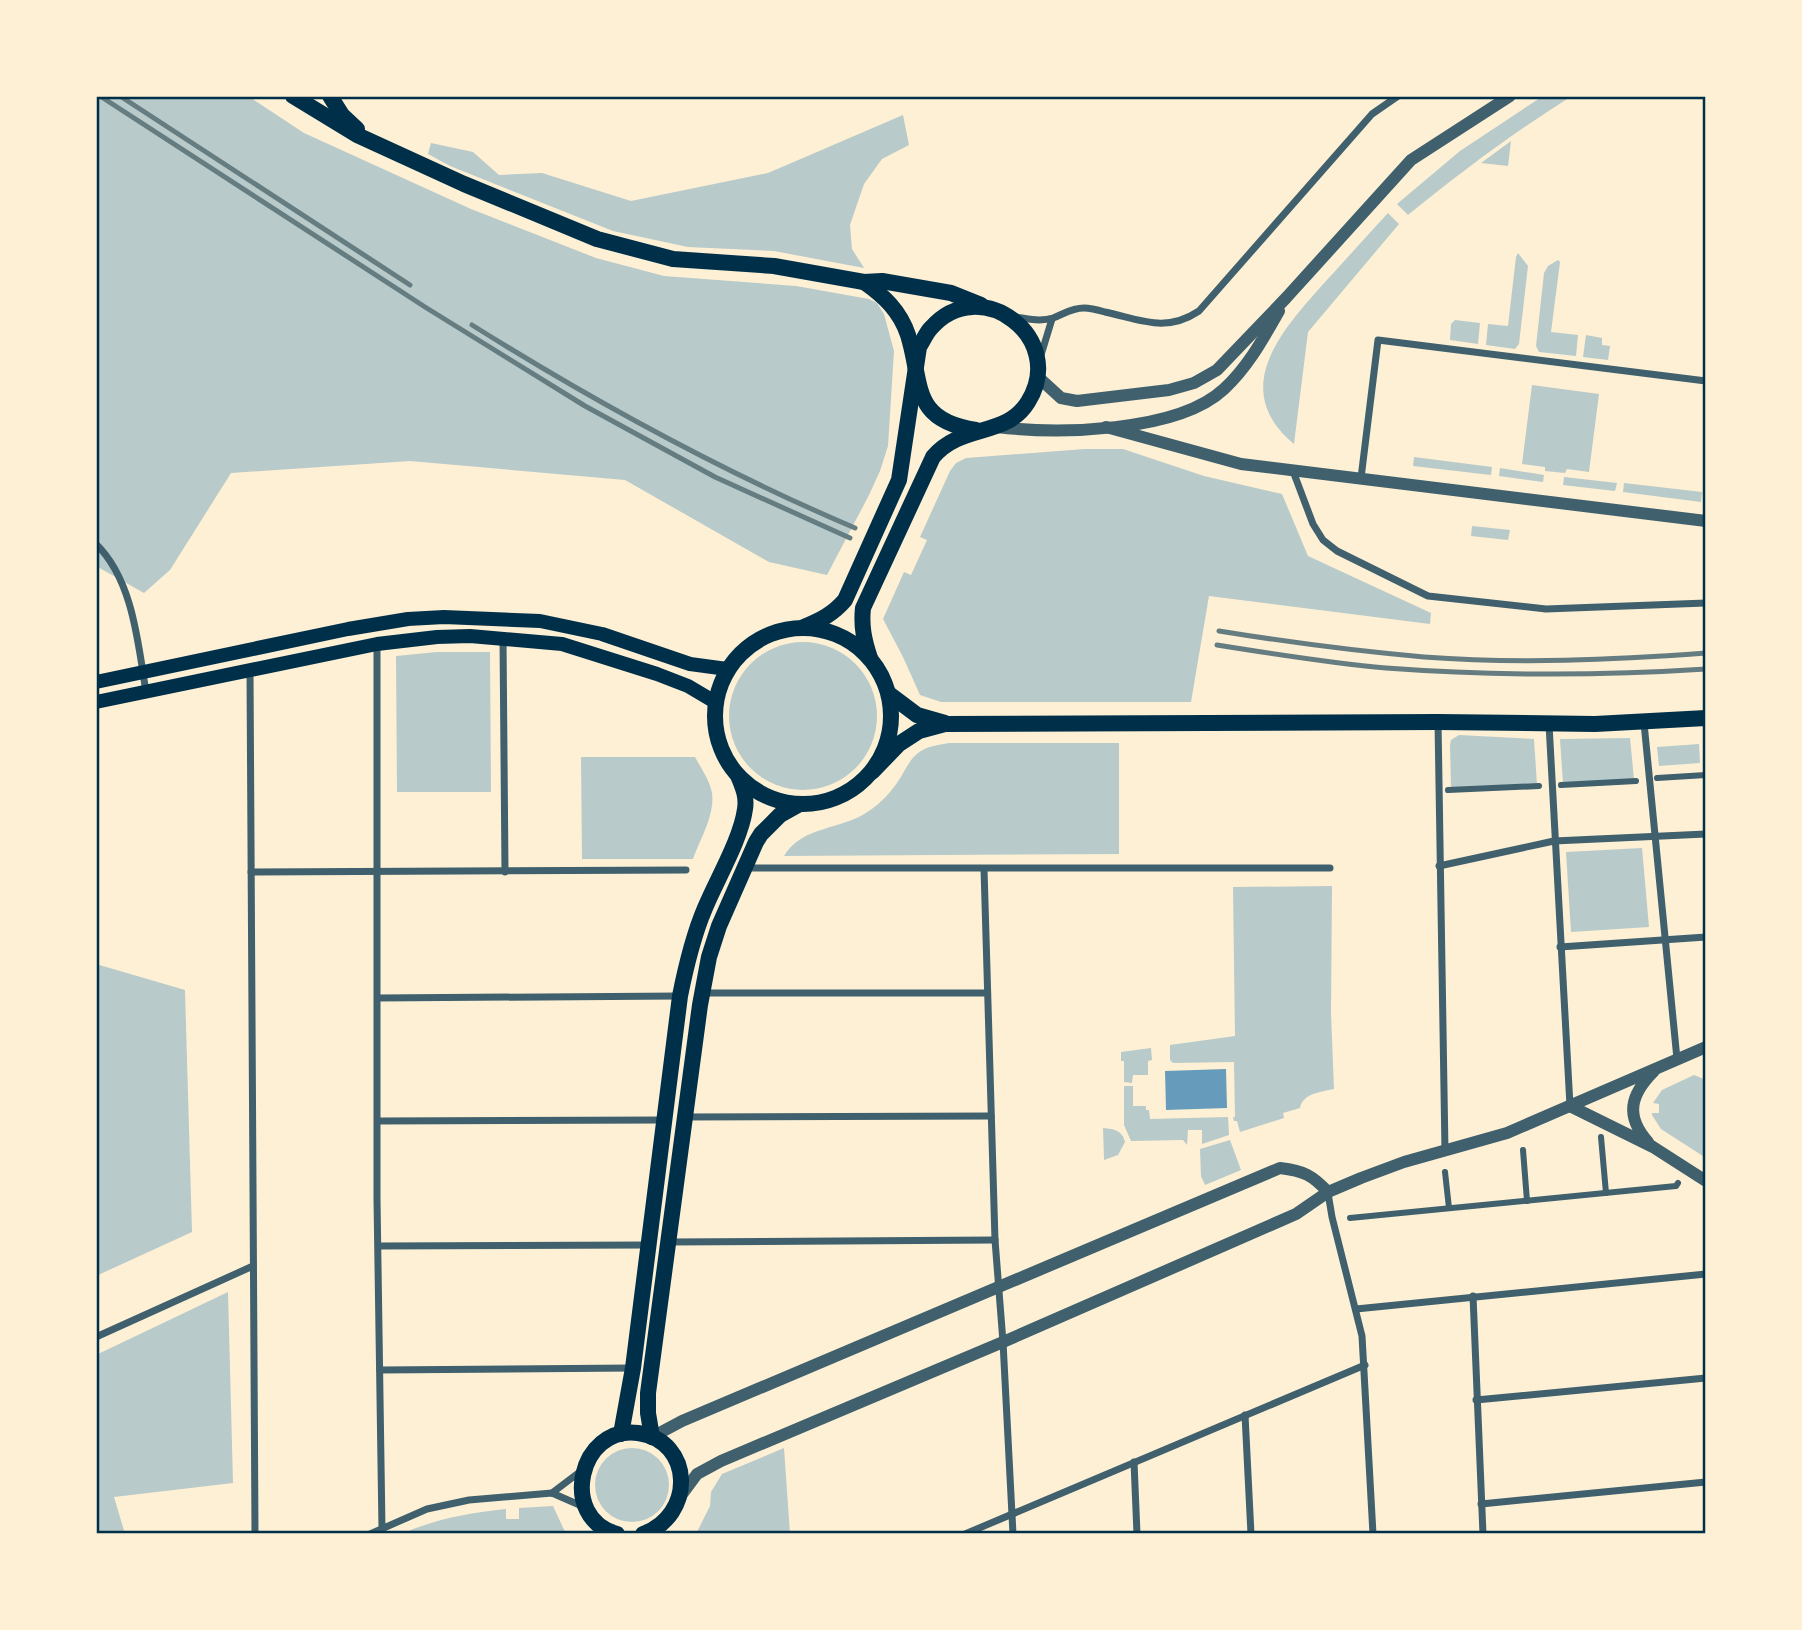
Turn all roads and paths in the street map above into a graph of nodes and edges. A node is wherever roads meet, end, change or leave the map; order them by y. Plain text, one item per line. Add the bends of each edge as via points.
1 (292, 96) edge
2 (330, 96) edge
3 (1398, 96) edge
4 (1510, 96) edge
5 (370, 140) junction
6 (864, 282) junction
7 (1286, 298) junction
8 (987, 308) junction
9 (1006, 314) junction
10 (1052, 319) junction
11 (915, 367) junction
12 (1038, 371) junction
13 (1706, 381) edge
14 (997, 427) junction
15 (1106, 427) junction
16 (977, 431) junction
17 (1293, 471) junction
18 (1360, 478) junction
19 (1706, 520) edge
20 (96, 544) edge
21 (1706, 603) edge
22 (804, 627) junction
23 (503, 638) junction
24 (377, 644) junction
25 (870, 658) junction
26 (727, 669) junction
27 (250, 671) junction
28 (143, 672) junction
29 (96, 682) edge
30 (146, 692) junction
31 (889, 694) junction
32 (96, 702) edge
33 (715, 702) junction
34 (1706, 718) edge
35 (1438, 722) junction
36 (1644, 723) junction
37 (946, 724) junction
38 (1549, 724) junction
39 (872, 772) junction
40 (1706, 775) edge
41 (739, 778) junction
42 (1657, 778) dead end
43 (1636, 781) dead end
44 (1560, 785) dead end
45 (1539, 786) dead end
46 (1448, 790) dead end
47 (797, 804) junction
48 (1706, 834) edge
49 (1654, 837) junction
50 (1554, 841) junction
51 (1439, 866) junction
52 (744, 868) junction
53 (1330, 868) dead end
54 (984, 869) junction
55 (686, 870) dead end
56 (251, 872) junction
57 (377, 872) junction
58 (505, 872) junction
59 (1706, 937) edge
60 (1665, 940) junction
61 (1560, 947) junction
62 (701, 993) junction
63 (987, 993) junction
64 (680, 996) junction
65 (378, 998) junction
66 (1706, 1047) edge
67 (1677, 1059) junction
68 (1660, 1066) junction
69 (1570, 1106) junction
70 (991, 1116) junction
71 (684, 1118) junction
72 (664, 1120) junction
73 (378, 1121) junction
74 (1601, 1137) dead end
75 (1653, 1147) junction
76 (1523, 1150) dead end
77 (1445, 1151) junction
78 (1446, 1172) dead end
79 (1706, 1181) edge
80 (1678, 1183) dead end
81 (1328, 1192) junction
82 (1606, 1193) junction
83 (1527, 1201) junction
84 (1449, 1208) junction
85 (1350, 1218) dead end
86 (995, 1240) junction
87 (668, 1242) junction
88 (649, 1245) junction
89 (379, 1246) junction
90 (253, 1266) junction
91 (1706, 1274) edge
92 (997, 1287) junction
93 (1473, 1296) junction
94 (1356, 1308) junction
95 (96, 1337) edge
96 (1003, 1342) junction
97 (1365, 1365) junction
98 (633, 1368) junction
99 (380, 1370) junction
100 (1706, 1378) edge
101 (1476, 1400) junction
102 (1245, 1415) junction
103 (621, 1434) junction
104 (652, 1437) junction
105 (1134, 1462) junction
106 (584, 1468) junction
107 (1706, 1482) edge
108 (552, 1493) junction
109 (680, 1498) junction
110 (1481, 1503) junction
111 (1012, 1514) junction
112 (591, 1520) edge
113 (382, 1529) junction
114 (255, 1534) edge
115 (370, 1534) edge
116 (617, 1534) edge
117 (643, 1534) edge
118 (965, 1534) edge
119 (1013, 1534) edge
120 (1137, 1534) edge
121 (1251, 1534) edge
122 (1374, 1534) edge
123 (1483, 1534) edge

1 - 5 main road
2 - 5 main road via 342,115
3 - 10 street via 1372,114 1199,311 1184,321 1151,323 1085,307
4 - 7 street via 1411,160
5 - 6 main road via 576,232 618,245 673,259 774,266
6 - 8 main road via 951,293
6 - 11 main road via 898,313
7 - 12 street via 1217,370 1194,383 1070,401 1061,398
7 - 15 street via 1260,345 1223,390 1186,413
8 - 9 main road
8 - 11 main road via 966,308 946,315 919,347
9 - 10 street
9 - 12 main road via 1023,327 1034,345
10 - 12 street
11 - 16 main road via 918,387 940,419
11 - 22 main road via 899,480 845,600 822,620
12 - 14 main road via 1028,403
13 - 18 street via 1378,340
14 - 15 street via 1033,432
14 - 16 main road
15 - 17 street via 1241,464
16 - 25 main road via 941,447 927,467 863,607 861,622
17 - 18 street
17 - 21 street via 1323,540 1428,596 1546,609
18 - 19 street
20 - 28 street via 119,574
22 - 25 main road via 841,635
22 - 26 main road via 760,638
23 - 24 main road via 437,637
23 - 33 main road via 574,648 688,685
23 - 58 street
24 - 27 main road
24 - 57 street
25 - 31 main road
26 - 28 main road via 690,664 603,634 540,621 444,617 348,629
26 - 33 main road
27 - 30 main road
27 - 56 street
28 - 29 main road
28 - 30 street
30 - 32 main road
31 - 37 main road via 918,715
31 - 39 main road via 889,735
33 - 41 main road via 718,743
34 - 36 main road
35 - 37 main road
35 - 38 main road
35 - 51 street
36 - 38 main road
36 - 49 street
37 - 39 main road via 919,731
38 - 50 street
39 - 47 main road via 851,791 825,802
40 - 42 street
41 - 47 main road via 776,801
41 - 64 main road via 746,807 742,826 703,912
43 - 44 street
45 - 46 street
47 - 52 main road via 761,834
48 - 49 street
49 - 50 street
49 - 60 street
50 - 51 street
50 - 61 street
51 - 77 street
52 - 54 street
52 - 62 main road via 719,926
53 - 54 street
54 - 63 street
55 - 58 street
56 - 57 street
56 - 90 street
57 - 58 street
57 - 65 street
59 - 60 street
60 - 61 street
60 - 67 street
61 - 69 street
62 - 63 street
62 - 71 main road
63 - 70 street
64 - 65 street
64 - 72 main road
65 - 73 street
66 - 67 street
67 - 68 street
68 - 69 street
68 - 75 street via 1642,1082 1633,1101 1633,1119
69 - 75 street
69 - 77 street via 1507,1133
70 - 71 street
70 - 86 street
71 - 87 main road
72 - 73 street
72 - 88 main road
73 - 89 street
74 - 82 street
75 - 79 street
76 - 83 street
77 - 81 street
78 - 84 street
80 - 82 street
81 - 92 street via 1315,1178 1280,1168
81 - 94 street
81 - 96 street via 1296,1214
82 - 83 street
83 - 84 street
84 - 85 street
86 - 87 street
86 - 92 street
87 - 104 main road via 649,1392
88 - 89 street
88 - 98 main road
89 - 99 street
90 - 95 street
90 - 114 street
91 - 93 street
92 - 96 street
92 - 104 street
93 - 94 street
93 - 101 street
94 - 97 street
96 - 109 street via 721,1461 696,1474
96 - 111 street
97 - 102 street
97 - 122 street
98 - 99 street
98 - 103 main road
99 - 113 street
100 - 101 street
101 - 110 street
102 - 105 street
102 - 121 street
103 - 104 main road
103 - 106 main road via 597,1448
104 - 109 main road via 676,1461
105 - 111 street
105 - 120 street
106 - 108 street
106 - 112 main road via 581,1494
107 - 110 street
108 - 112 street
108 - 113 street via 427,1508
109 - 117 main road via 666,1522
110 - 123 street
111 - 118 street
111 - 119 street
112 - 116 main road
113 - 115 street

